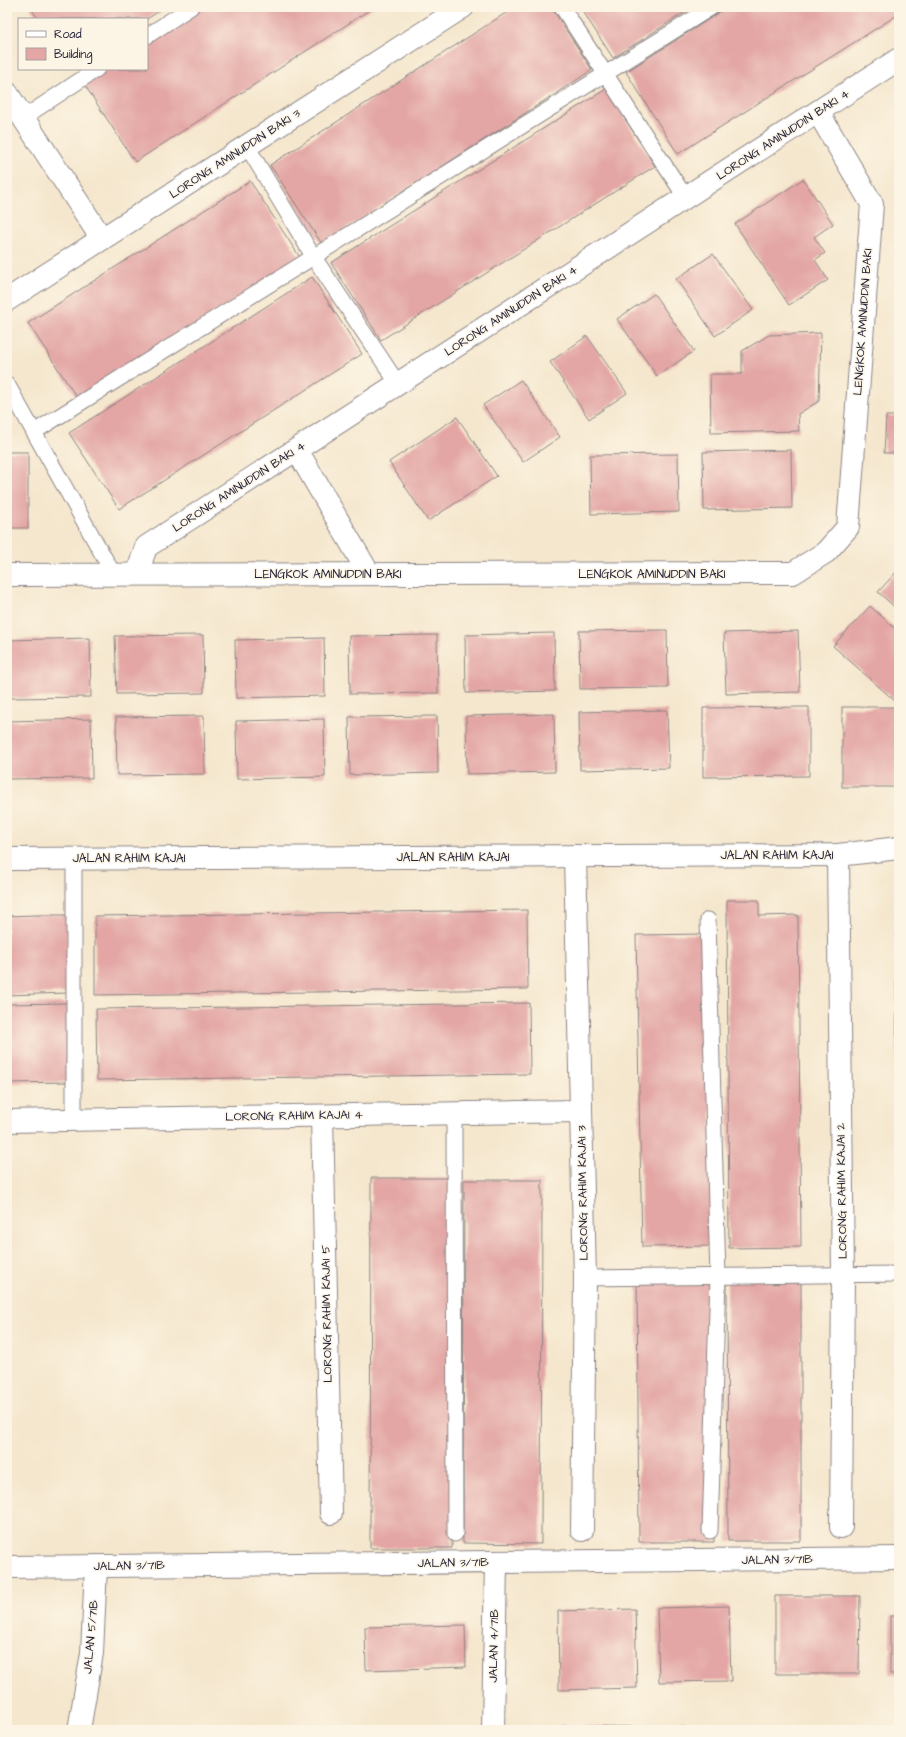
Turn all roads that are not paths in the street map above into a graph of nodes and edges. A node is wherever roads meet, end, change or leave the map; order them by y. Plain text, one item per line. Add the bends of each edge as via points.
1 (191, 7) edge
2 (463, 7) edge
3 (562, 7) edge
4 (712, 7) edge
5 (148, 35) edge
6 (899, 59) edge
7 (95, 70) edge
8 (606, 74) junction
9 (7, 93) edge
10 (818, 112) junction
11 (23, 118) junction
12 (247, 146) junction
13 (686, 198) junction
14 (102, 239) junction
15 (313, 256) junction
16 (7, 300) edge
17 (7, 384) edge
18 (398, 384) junction
19 (34, 432) junction
20 (297, 450) junction
21 (114, 574) junction
22 (137, 574) junction
23 (369, 574) junction
24 (7, 575) edge
25 (899, 848) edge
26 (838, 855) junction
27 (575, 856) junction
28 (7, 858) edge
29 (74, 858) junction
30 (708, 920) dead end
31 (581, 1111) junction
32 (454, 1113) junction
33 (322, 1116) junction
34 (74, 1120) junction
35 (7, 1121) edge
36 (843, 1274) junction
37 (899, 1274) edge
38 (718, 1277) junction
39 (585, 1278) junction
40 (331, 1513) dead end
41 (841, 1527) dead end
42 (582, 1530) dead end
43 (710, 1531) dead end
44 (455, 1534) dead end
45 (899, 1558) edge
46 (496, 1562) junction
47 (7, 1567) edge
48 (96, 1567) junction
49 (79, 1730) edge
50 (493, 1730) edge

1 - 5 lane
2 - 12 street, LORONG AMINUDDIN BAKI 3
3 - 8 lane
4 - 8 lane
6 - 10 street, LORONG AMINUDDIN BAKI 4
7 - 11 lane
8 - 13 lane
8 - 15 lane
9 - 11 street
10 - 13 street, LORONG AMINUDDIN BAKI 4
10 - 23 street, LENGKOK AMINUDDIN BAKI via 872,204 848,527 826,552 793,573
11 - 14 street
12 - 14 street, LORONG AMINUDDIN BAKI 3
12 - 15 lane
13 - 18 street, LORONG AMINUDDIN BAKI 4
14 - 16 street, LORONG AMINUDDIN BAKI 3
15 - 18 lane
15 - 19 lane
17 - 19 lane
18 - 20 street, LORONG AMINUDDIN BAKI 4
19 - 21 lane
20 - 22 street, LORONG AMINUDDIN BAKI 4 via 146,547
20 - 23 street
21 - 22 street, LENGKOK AMINUDDIN BAKI
21 - 24 street, LENGKOK AMINUDDIN BAKI
22 - 23 street, LENGKOK AMINUDDIN BAKI
25 - 26 street, JALAN RAHIM KAJAI
26 - 27 street, JALAN RAHIM KAJAI
26 - 36 street, LORONG RAHIM KAJAI 2
27 - 29 street, JALAN RAHIM KAJAI
27 - 31 street, LORONG RAHIM KAJAI 3
28 - 29 street, JALAN RAHIM KAJAI
29 - 34 lane
30 - 38 lane
31 - 32 street, LORONG RAHIM KAJAI 4
31 - 39 street, LORONG RAHIM KAJAI 3
32 - 33 street, LORONG RAHIM KAJAI 4
32 - 44 lane
33 - 34 street, LORONG RAHIM KAJAI 4
33 - 40 street, LORONG RAHIM KAJAI 5
34 - 35 street, LORONG RAHIM KAJAI 4
36 - 37 lane
36 - 38 lane
36 - 41 street, LORONG RAHIM KAJAI 2
38 - 39 lane
38 - 43 lane
39 - 42 street, LORONG RAHIM KAJAI 3
45 - 46 street, JALAN 3/71B
46 - 48 street, JALAN 3/71B
46 - 50 street, JALAN 4/71B
47 - 48 street, JALAN 3/71B
48 - 49 street, JALAN 5/71B via 92,1653

